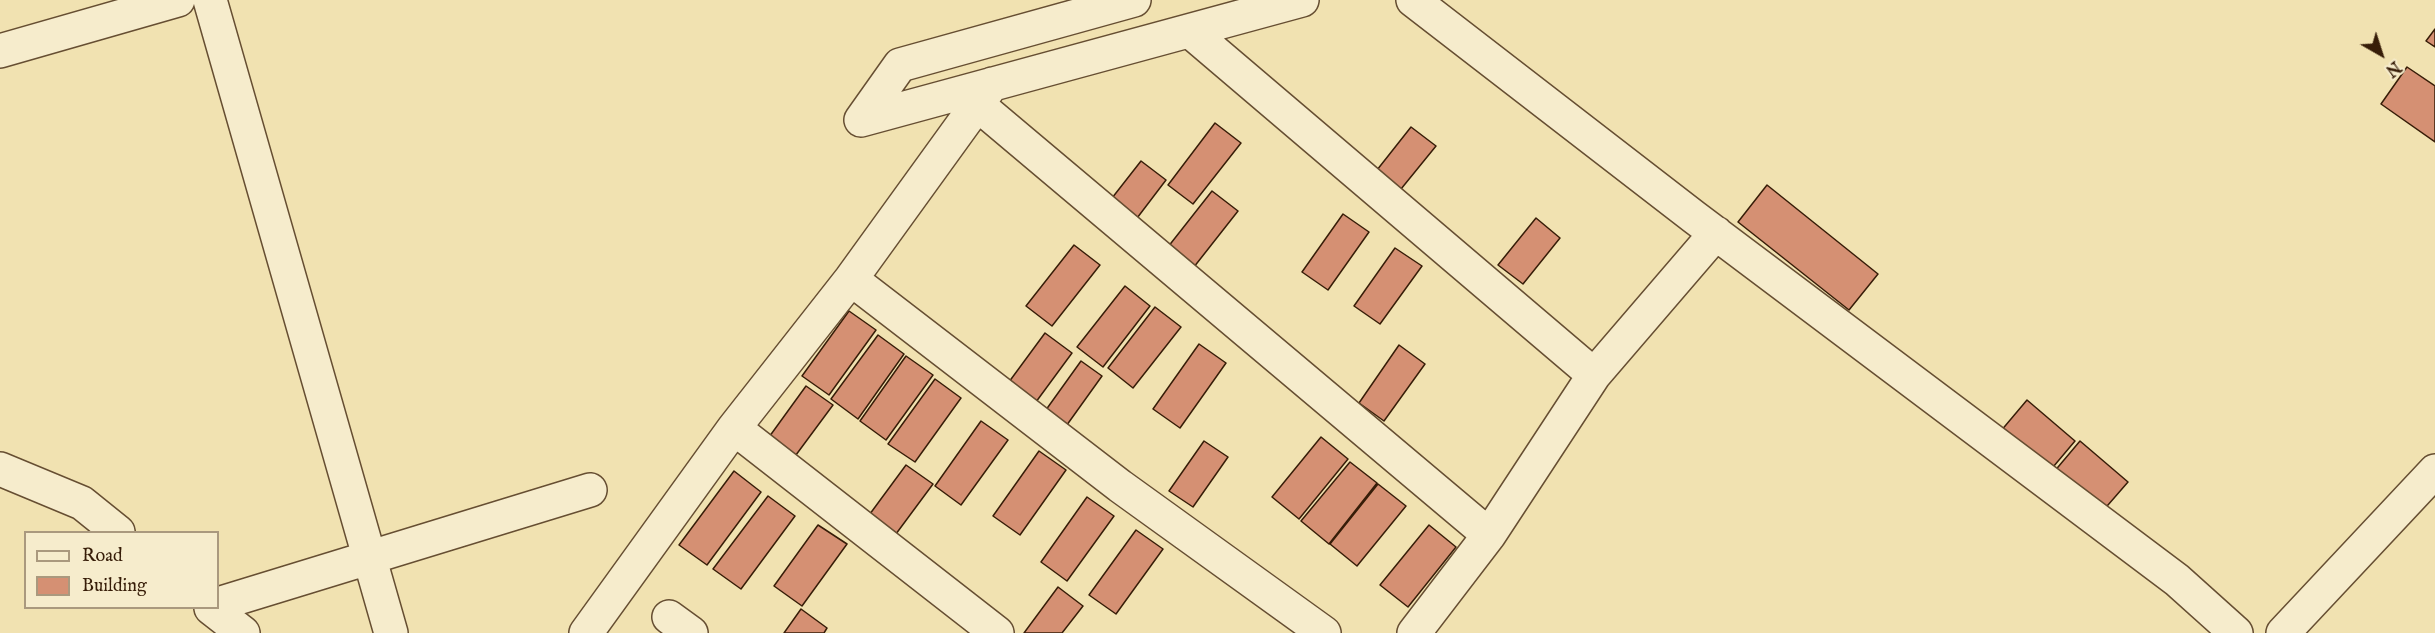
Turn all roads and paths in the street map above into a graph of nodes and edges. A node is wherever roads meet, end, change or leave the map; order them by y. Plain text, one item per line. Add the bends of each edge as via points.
1 (178, 0) edge
2 (210, 0) edge
3 (1134, 0) edge
4 (1302, 0) edge
5 (1413, 0) edge
6 (1191, 32) junction
7 (0, 51) edge
8 (984, 94) junction
9 (1716, 233) junction
10 (851, 279) junction
11 (1594, 375) junction
12 (734, 428) junction
13 (0, 469) edge
14 (2433, 478) edge
15 (590, 490) dead end
16 (117, 531) edge
17 (1489, 535) junction
18 (369, 558) junction
19 (219, 604) edge
20 (212, 609) edge
21 (243, 633) edge
22 (391, 633) edge
23 (585, 633) edge
24 (997, 633) edge
25 (1324, 633) edge
26 (1414, 633) edge
27 (2236, 633) edge
28 (2283, 633) edge

1 - 7 street
2 - 18 street
3 - 8 street via 900,65 861,120
4 - 6 street
5 - 9 street
6 - 8 street
6 - 11 street
8 - 10 street
8 - 17 street
9 - 11 street
9 - 27 street via 2177,580
10 - 12 street
10 - 25 street via 1120,486
11 - 17 street
12 - 23 street
12 - 24 street
13 - 16 street via 82,503
14 - 28 street
15 - 18 street
17 - 26 street
18 - 19 street
18 - 22 street
20 - 21 street

